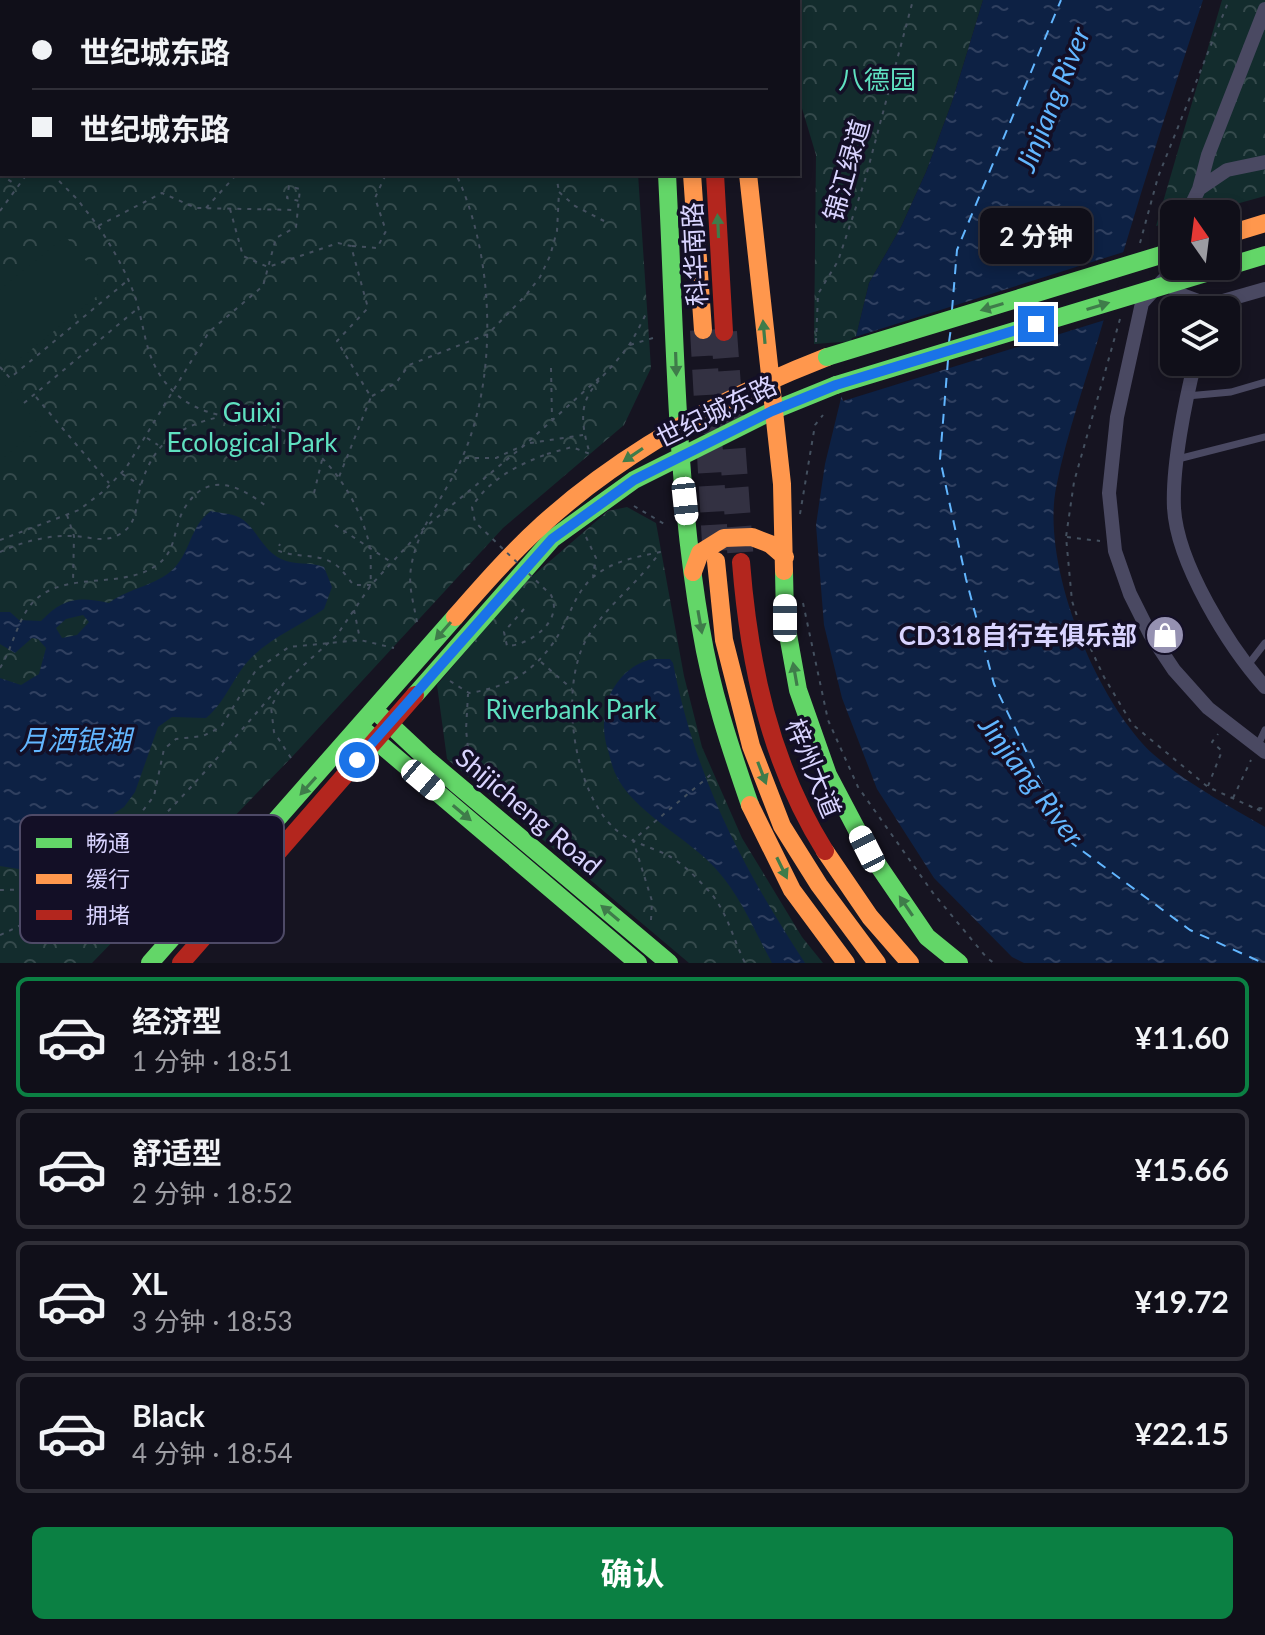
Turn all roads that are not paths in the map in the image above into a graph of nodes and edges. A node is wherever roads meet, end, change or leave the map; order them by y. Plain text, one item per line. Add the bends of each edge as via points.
1 (1265, 9) edge
2 (1265, 162) edge
3 (667, 176) edge
4 (692, 176) edge
5 (715, 176) edge
6 (748, 176) edge
7 (1199, 189) junction
8 (1194, 200) edge
9 (1265, 223) edge
10 (1240, 231) edge
11 (1160, 255) edge
12 (1265, 255) edge
13 (1163, 280) edge
14 (1169, 280) edge
15 (1265, 289) edge
16 (1183, 296) edge
17 (1240, 297) edge
18 (703, 330) tunnel mouth
19 (724, 332) tunnel mouth
20 (1192, 376) edge
21 (768, 380) junction
22 (1265, 382) edge
23 (1187, 396) junction
24 (772, 411) junction
25 (678, 424) junction
26 (1265, 437) edge
27 (680, 456) junction
28 (1178, 459) junction
29 (785, 557) junction
30 (716, 561) tunnel mouth
31 (741, 562) tunnel mouth
32 (692, 575) junction
33 (1265, 643) edge
34 (1247, 667) junction
35 (1265, 687) edge
36 (382, 717) junction
37 (360, 727) junction
38 (1265, 730) edge
39 (375, 739) junction
40 (1261, 749) edge
41 (282, 815) edge
42 (284, 844) edge
43 (168, 943) edge
44 (198, 943) edge
45 (150, 963) edge
46 (181, 963) edge
47 (638, 963) edge
48 (669, 963) edge
49 (846, 963) edge
50 (877, 963) edge
51 (910, 963) edge
52 (959, 963) edge

1 - 7 street
2 - 7 street via 1227,170
3 -> 25 main road
4 - 18 main road, 科华南路
19 -> 5 main road, 科华南路
21 -> 6 main road
7 - 8 street
9 - 10 main road
11 -> 21 main road, 世纪城东路, bridge via 821,352
24 -> 12 main road, 世纪城东路, bridge via 836,385
13 - 40 street via 1142,303 1117,417 1109,493 1114,542 1130,594 1174,670 1208,708
14 - 16 street
15 - 17 street
20 - 23 street
21 - 24 main road
21 - 25 main road, 世纪城东路
22 - 23 lane
23 - 28 street
24 - 27 main road, 世纪城东路
24 - 29 main road
25 - 27 main road
25 -> 36 main road, 世纪城东路 via 544,523 491,576
26 - 28 lane
27 - 32 main road
27 - 36 main road, 世纪城东路 via 634,480 552,539
28 - 34 street via 1174,509 1184,550 1204,598
29 - 32 main road via 752,537 724,538 700,553
52 -> 29 main road via 927,937 867,849 828,775 798,690 785,618
30 -> 50 main road, 梓州大道 via 724,640 751,746 782,826
31 - 51 main road, 梓州大道 via 749,649 769,733 809,828 847,888
32 -> 49 main road via 719,714 753,809 793,890
33 - 34 lane
34 - 35 street
36 - 37 main road
36 - 39 main road, 世纪城东路
48 -> 36 main road, Shijicheng Road
37 - 39 main road, Shijicheng Road
37 -> 41 main road
38 - 40 lane
39 - 42 main road
39 -> 47 main road, Shijicheng Road
43 -> 45 main road
44 - 46 main road

